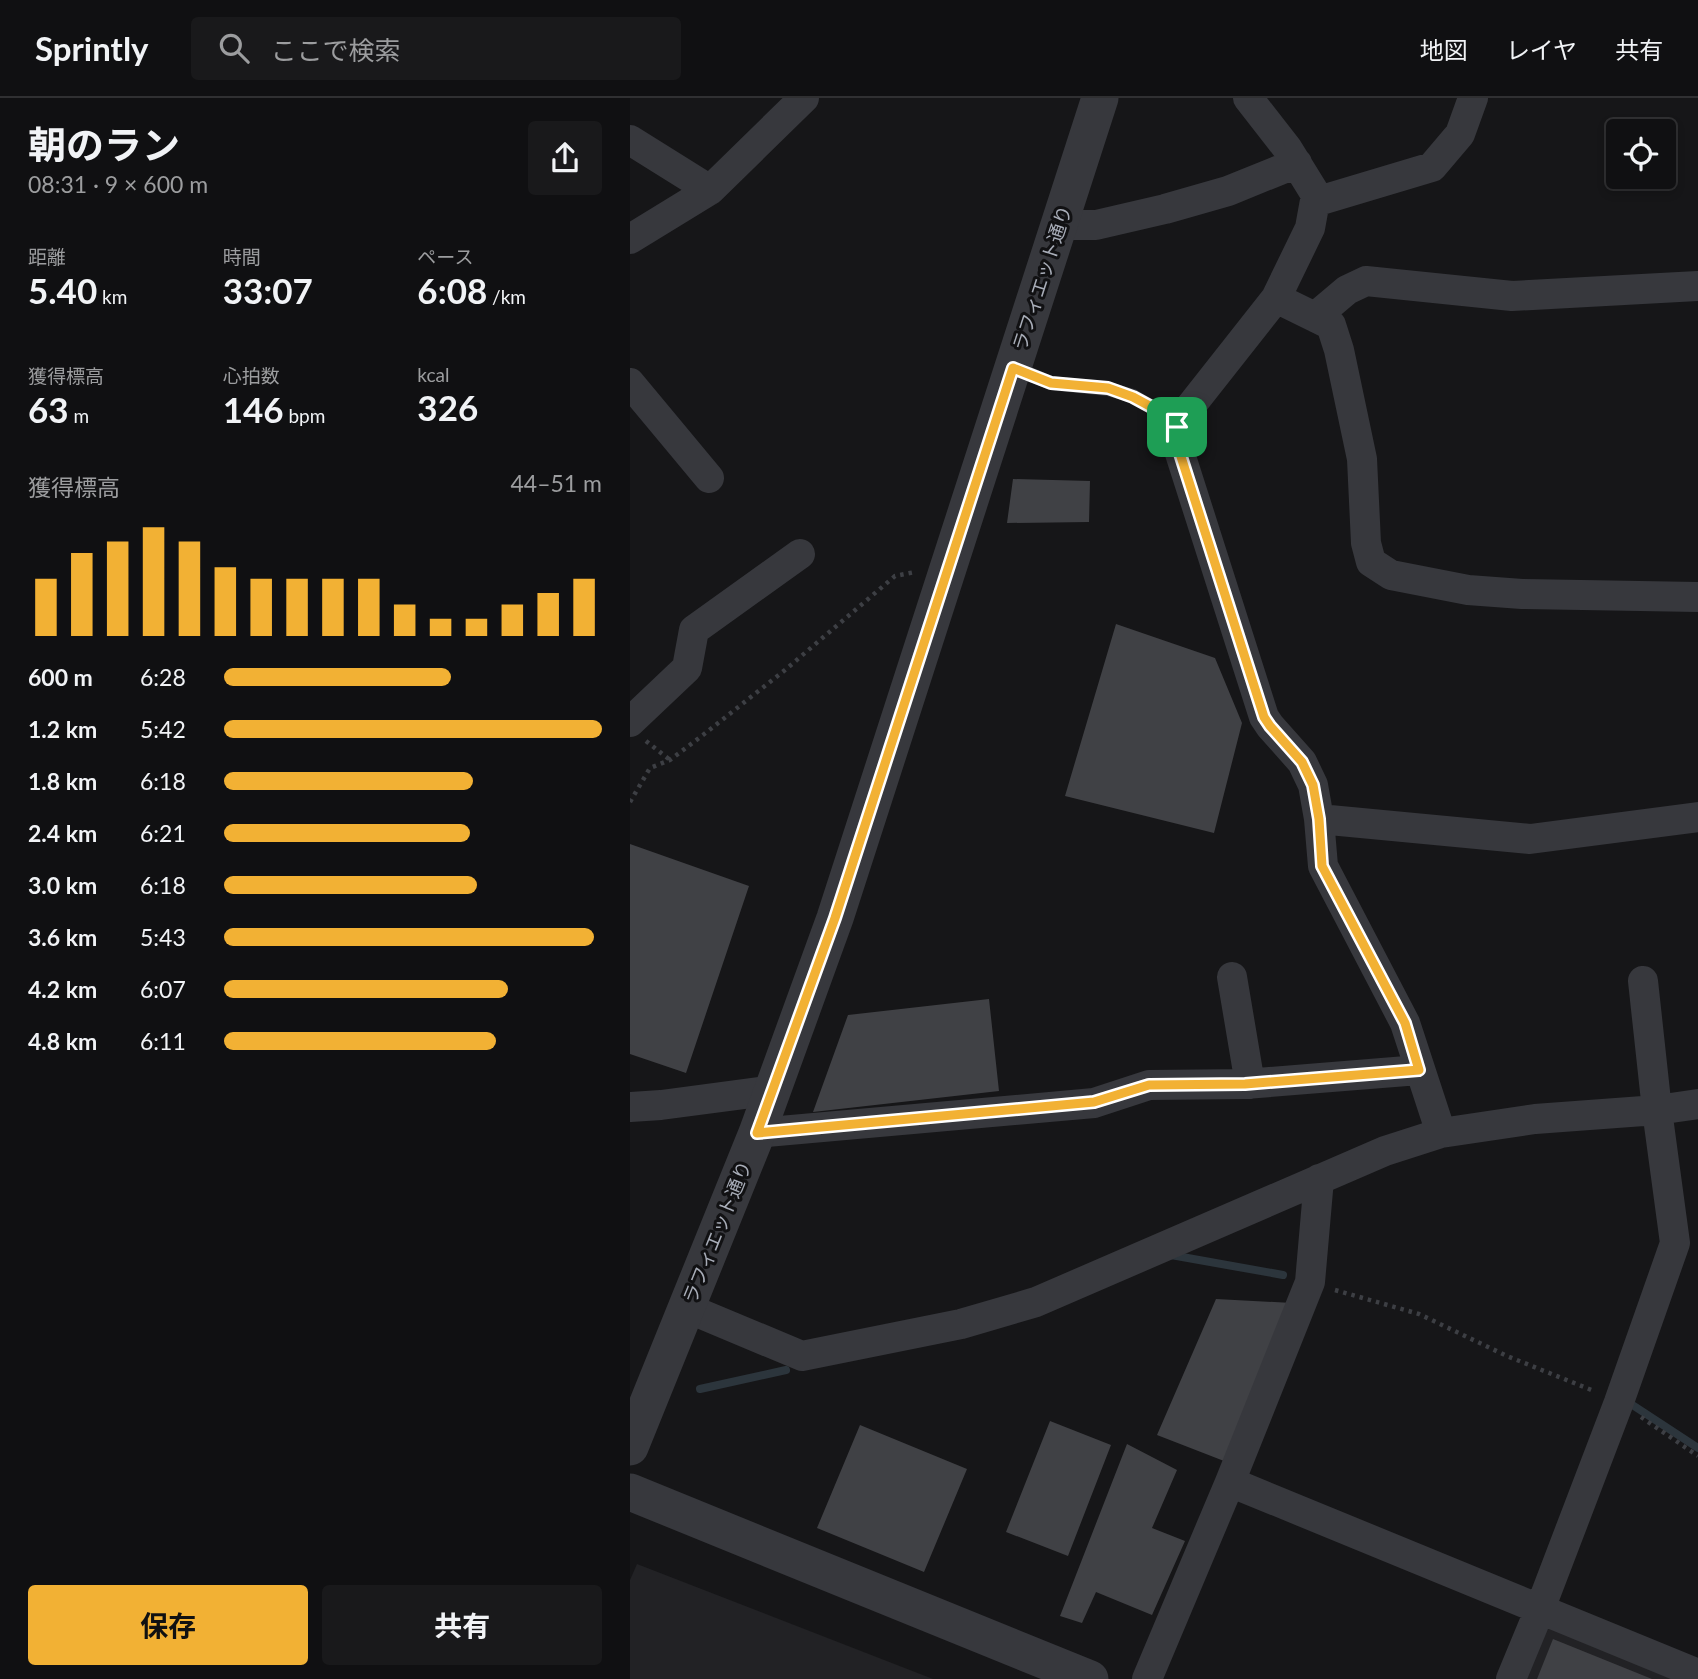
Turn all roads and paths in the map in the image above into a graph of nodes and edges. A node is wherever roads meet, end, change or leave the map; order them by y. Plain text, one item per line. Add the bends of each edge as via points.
1 (804, 98) edge
2 (1100, 98) edge
3 (1248, 98) edge
4 (1473, 98) edge
5 (630, 140) edge
6 (1297, 163) junction
7 (710, 190) junction
8 (1315, 202) junction
9 (1059, 225) junction
10 (630, 239) edge
11 (1698, 286) edge
12 (1276, 298) junction
13 (1315, 317) junction
14 (1013, 368) junction
15 (630, 383) edge
16 (1177, 427) junction
17 (709, 478) dead end
18 (800, 554) dead end
19 (950, 563) junction
20 (1698, 597) edge
21 (630, 722) edge
22 (630, 802) edge
23 (1698, 817) edge
24 (1319, 819) junction
25 (1232, 977) dead end
26 (1643, 981) dead end
27 (1419, 1070) junction
28 (1250, 1084) junction
29 (774, 1090) junction
30 (1698, 1104) edge
31 (630, 1107) edge
32 (1657, 1110) junction
33 (757, 1133) junction
34 (1441, 1133) junction
35 (1319, 1179) junction
36 (1310, 1282) junction
37 (687, 1308) junction
38 (1619, 1402) junction
39 (630, 1447) edge
40 (1698, 1456) edge
41 (1230, 1482) junction
42 (630, 1492) edge
43 (1540, 1609) junction
44 (1698, 1674) edge
45 (1090, 1679) edge
46 (1147, 1679) edge
47 (1511, 1679) edge

1 - 7 street
2 - 9 street, ラフィエット通り
3 - 6 street
4 - 8 street via 1460,134 1432,167
5 - 7 street
6 - 8 street via 1316,195
6 - 9 street via 1228,191 1165,209 1096,225
7 - 10 street
8 - 12 street via 1310,228
9 - 14 street, ラフィエット通り
11 - 13 street via 1512,296 1367,281 1347,290
12 - 13 street
12 - 16 street
13 - 20 street via 1331,326 1339,350 1363,459 1366,543 1371,562 1391,575 1468,590
14 - 16 lane via 1051,383 1108,388 1157,410
14 - 19 street, ラフィエット通り
15 - 17 street
16 - 24 street via 1176,441 1264,717 1302,762 1313,785
18 - 21 street via 694,630 687,668
19 - 22 path via 895,576 703,735 670,760 650,768
19 - 29 street, ラフィエット通り
23 - 24 street via 1530,839
24 - 27 street via 1322,866 1405,1023
25 - 28 street
26 - 32 street
27 - 28 street
27 - 34 street
28 - 33 street via 1149,1085 1094,1102
29 - 31 street
29 - 33 street, ラフィエット通り
30 - 32 street
32 - 34 street via 1535,1119
32 - 38 street via 1675,1243
33 - 37 street, ラフィエット通り
34 - 35 street
35 - 36 street
35 - 37 street via 1036,1302 961,1324 802,1356
36 - 38 path via 1419,1314
36 - 41 street
37 - 39 street, ラフィエット通り
38 - 40 path
38 - 43 street
41 - 43 street
41 - 46 street
42 - 45 street
43 - 44 street
43 - 47 street

